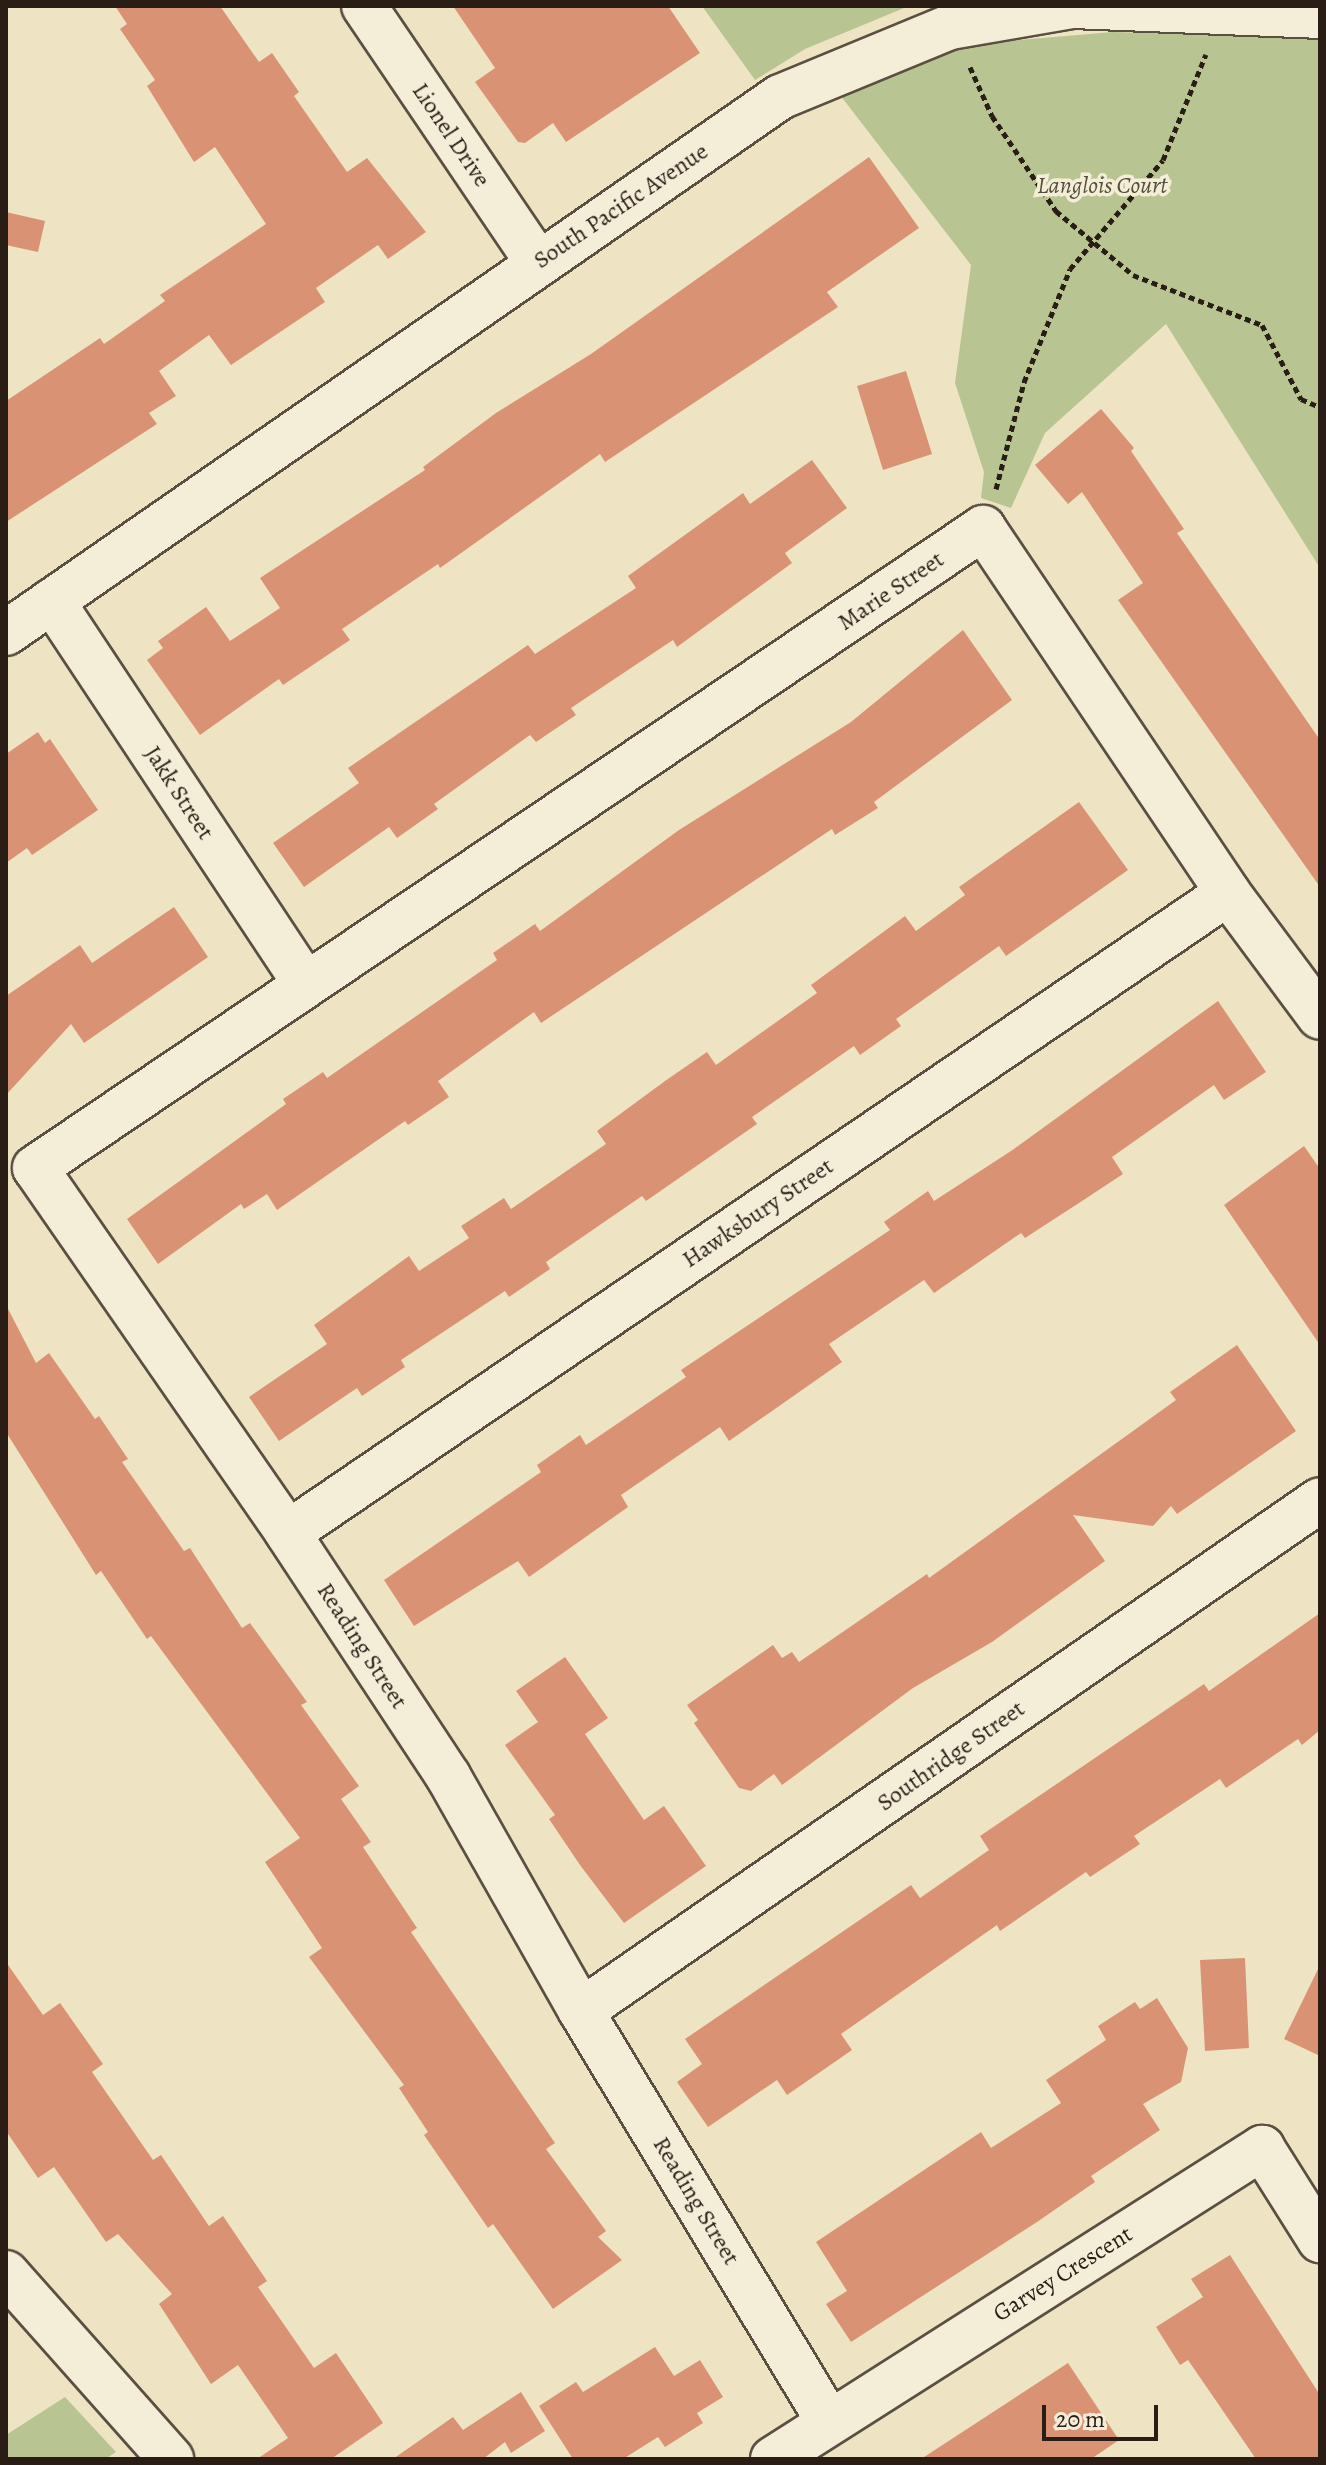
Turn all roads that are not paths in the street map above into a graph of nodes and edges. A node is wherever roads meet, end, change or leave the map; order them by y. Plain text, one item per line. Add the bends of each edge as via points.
1 (364, 6) edge
2 (1169, 7) edge
3 (1320, 16) edge
4 (538, 263) junction
5 (52, 601) junction
6 (6, 633) edge
7 (1228, 893) junction
8 (306, 985) junction
9 (1320, 1017) edge
10 (1320, 1500) edge
11 (288, 1533) junction
12 (581, 2011) junction
13 (1320, 2240) edge
14 (6, 2273) edge
15 (829, 2422) junction
16 (171, 2459) edge
17 (773, 2459) edge

1 - 4 street, Lionel Drive
2 - 3 street, South Pacific Avenue
2 - 4 street, South Pacific Avenue via 1073,6 950,27 780,97
4 - 5 street, South Pacific Avenue
5 - 6 street, South Pacific Avenue
5 - 8 street, Jakk Street
7 - 8 street, Marie Street via 983,528
7 - 9 street, Marie Street
7 - 11 street, Hawksbury Street
8 - 11 street, Reading Street via 35,1168
10 - 12 street, Southridge Street
11 - 12 street, Reading Street via 448,1776
12 - 15 street, Reading Street
13 - 15 street, Garvey Crescent via 1262,2148
14 - 16 street
15 - 17 street, Garvey Crescent

